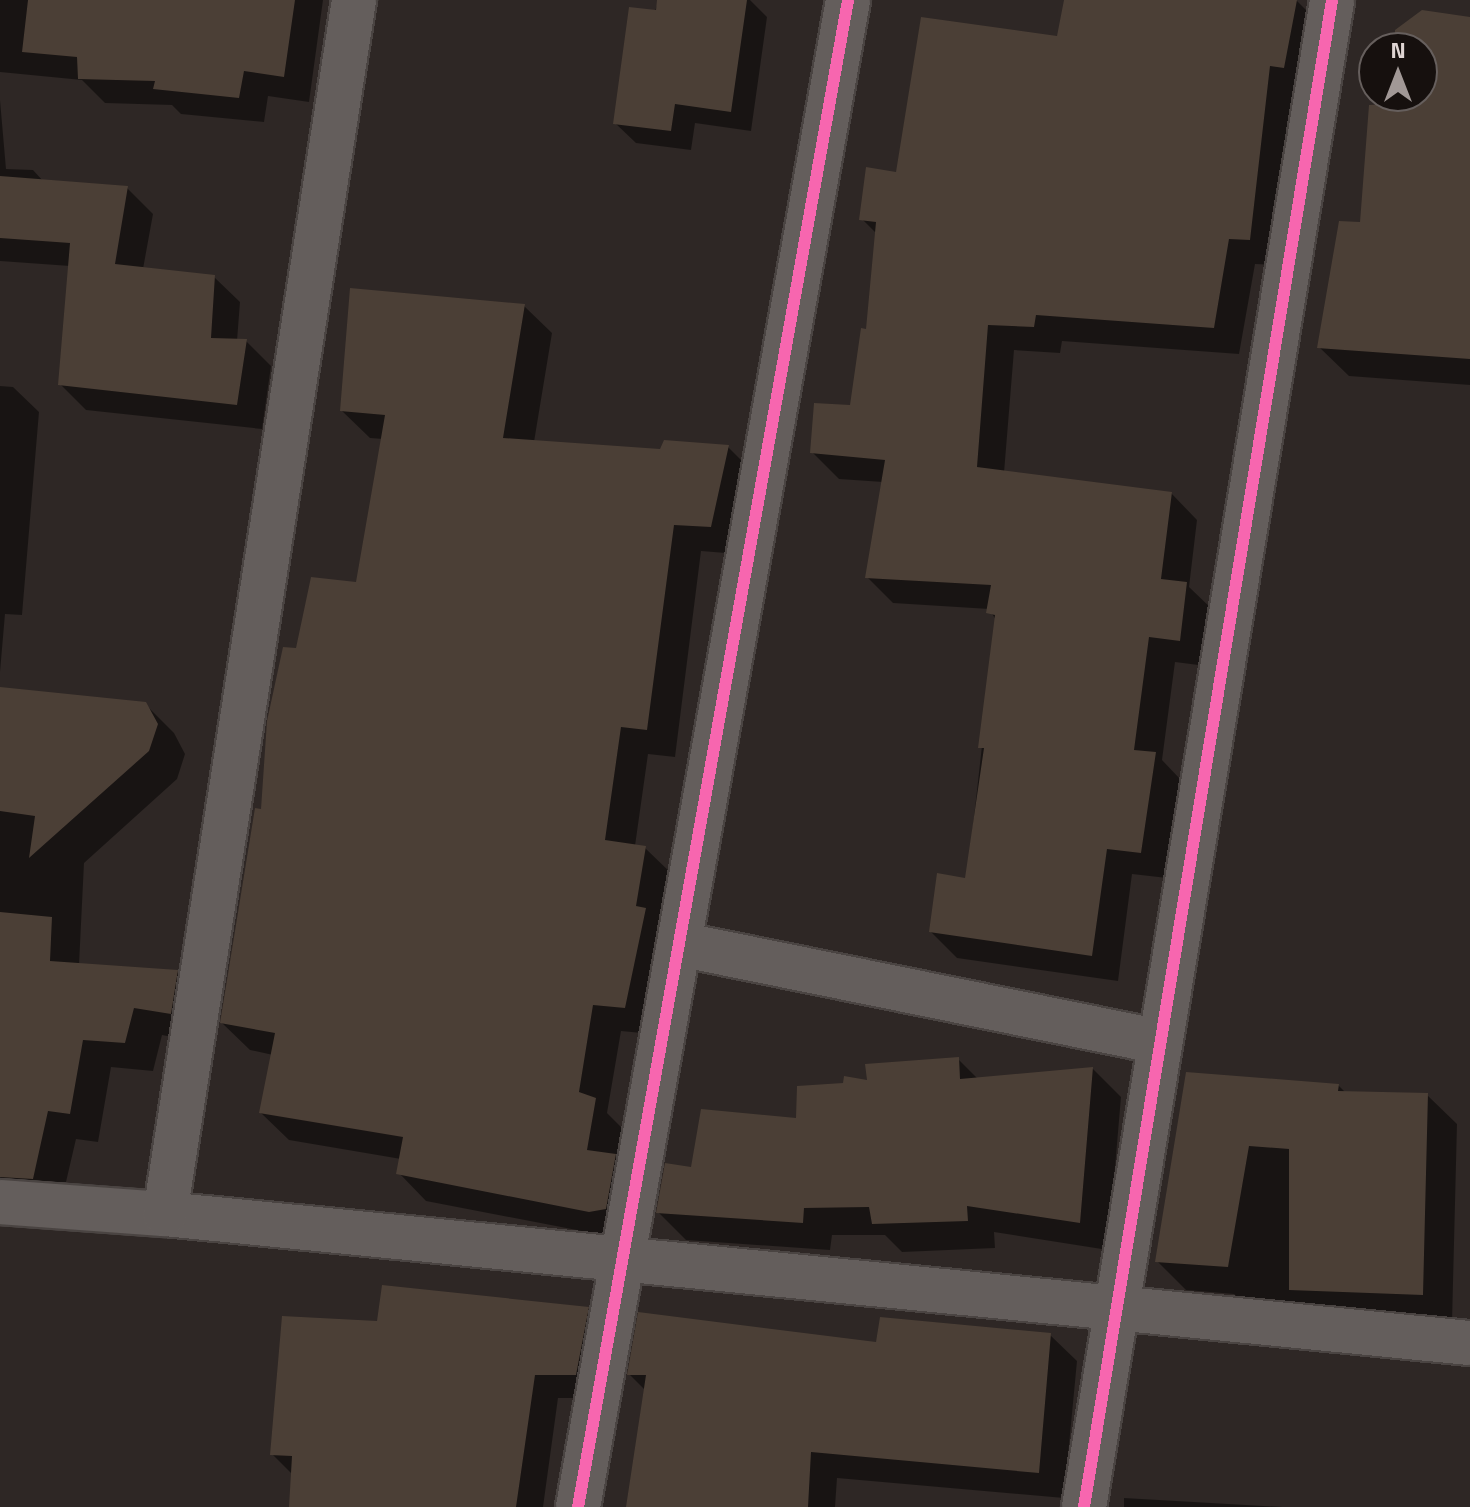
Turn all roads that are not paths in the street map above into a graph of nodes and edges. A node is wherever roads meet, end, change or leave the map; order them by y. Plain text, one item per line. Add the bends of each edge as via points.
1 (354, 0) edge
2 (848, 0) edge
3 (1332, 0) edge
4 (679, 944) junction
5 (1160, 1042) junction
6 (0, 1202) edge
7 (165, 1214) junction
8 (622, 1262) junction
9 (1116, 1310) junction
10 (1470, 1343) edge
11 (578, 1507) edge
12 (1084, 1507) edge

1 - 7 street
2 - 4 street
3 - 5 street
4 - 5 street
4 - 8 street
5 - 9 street
6 - 7 street
7 - 8 street
8 - 9 street
8 - 11 street
9 - 10 street
9 - 12 street

